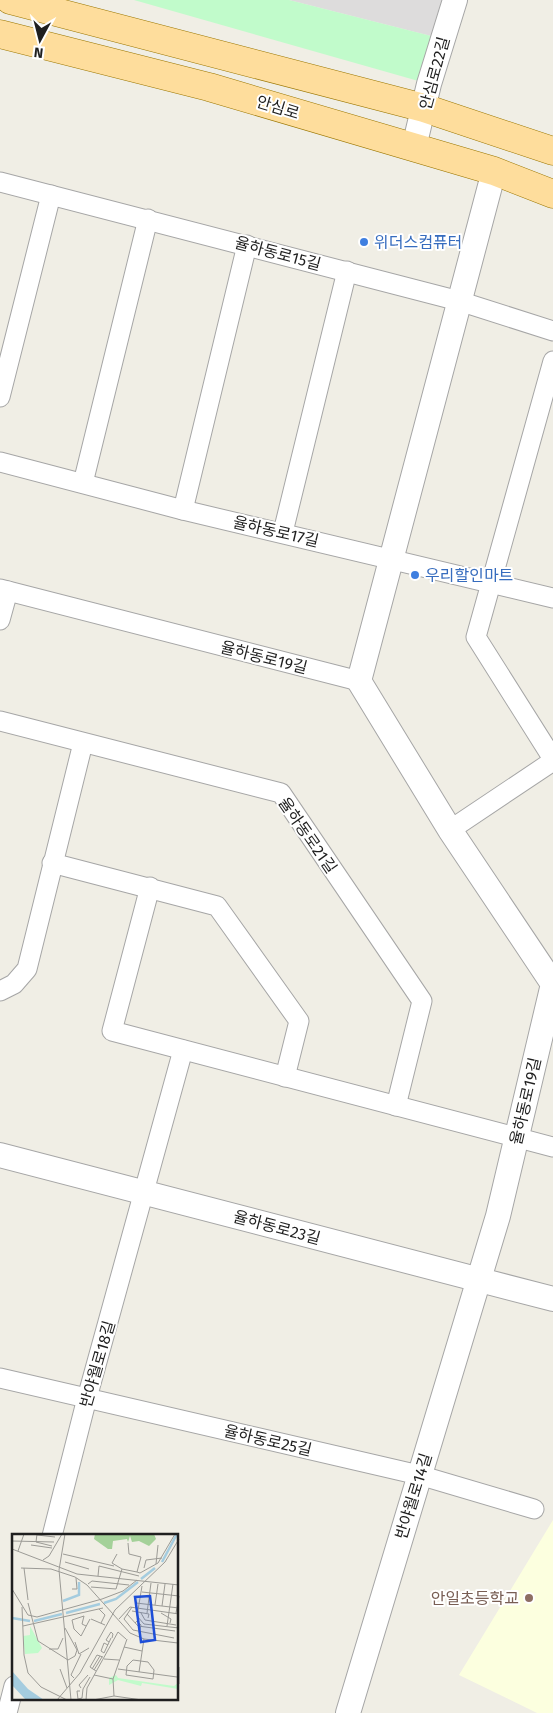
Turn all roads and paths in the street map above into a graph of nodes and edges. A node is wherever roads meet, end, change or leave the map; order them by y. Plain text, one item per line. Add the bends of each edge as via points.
1 (10, 0) edge
2 (455, 0) edge
3 (0, 34) edge
4 (424, 108) junction
5 (414, 147) junction
6 (553, 151) edge
7 (494, 171) junction
8 (0, 182) edge
9 (51, 194) junction
10 (553, 194) edge
11 (148, 219) junction
12 (247, 245) junction
13 (347, 271) junction
14 (459, 301) junction
15 (553, 331) edge
16 (553, 361) edge
17 (0, 397) edge
18 (0, 462) edge
19 (83, 484) junction
20 (184, 510) junction
21 (283, 532) junction
22 (390, 558) junction
23 (492, 583) junction
24 (4, 590) edge
25 (553, 598) edge
26 (0, 620) edge
27 (358, 681) junction
28 (0, 721) edge
29 (83, 743) junction
30 (553, 760) edge
31 (450, 830) junction
32 (52, 863) junction
33 (150, 887) junction
34 (553, 984) edge
35 (0, 991) edge
36 (183, 1050) junction
37 (285, 1077) junction
38 (396, 1106) junction
39 (516, 1137) junction
40 (553, 1147) edge
41 (0, 1155) edge
42 (145, 1193) junction
43 (479, 1280) junction
44 (553, 1299) edge
45 (0, 1378) edge
46 (87, 1398) junction
47 (420, 1476) junction
48 (534, 1509) dead end
49 (53, 1534) edge
50 (12, 1694) edge
51 (7, 1713) edge
52 (348, 1713) edge

1 - 4 main road
2 - 4 street, 안심로22길
3 - 5 main road, 안심로 via 209,86
4 - 5 street, 안심로22길
4 - 6 main road
5 - 7 main road, 안심로
7 - 10 main road, 안심로
7 - 14 street
8 - 9 street, 율하동로15길
9 - 11 street, 율하동로15길
9 - 17 street
11 - 12 street, 율하동로15길
11 - 19 street
12 - 13 street, 율하동로15길
12 - 20 street
13 - 14 street, 율하동로15길
13 - 21 street
14 - 15 street, 율하동로15길
14 - 22 street
16 - 23 street
18 - 19 street, 율하동로17길
19 - 20 street, 율하동로17길
20 - 21 street, 율하동로17길
21 - 22 street, 율하동로17길
22 - 23 street, 율하동로17길
22 - 27 street
23 - 25 street, 율하동로17길
23 - 30 street via 476,636
24 - 26 street
24 - 27 street, 율하동로19길
27 - 31 street, 율하동로19길
28 - 29 street, 율하동로21길
29 - 32 street
29 - 38 street, 율하동로21길 via 281,793 422,1001
30 - 31 street
31 - 34 street, 율하동로19길
32 - 33 street
32 - 35 street via 27,969 14,984
33 - 36 street via 112,1031
33 - 37 street via 217,906 277,990 299,1021
34 - 39 street, 율하동로19길
36 - 37 street
36 - 42 street, 반야월로18길
37 - 38 street
38 - 39 street
39 - 40 street
39 - 43 street, 율하동로19길
41 - 42 street, 율하동로23길
42 - 43 street, 율하동로23길
42 - 46 street, 반야월로18길
43 - 44 street, 율하동로23길
43 - 47 street, 반야월로14길
45 - 46 street, 율하동로25길
46 - 47 street, 율하동로25길
46 - 49 street, 반야월로18길
47 - 48 street, 율하동로25길
47 - 52 street, 반야월로14길
50 - 51 street

